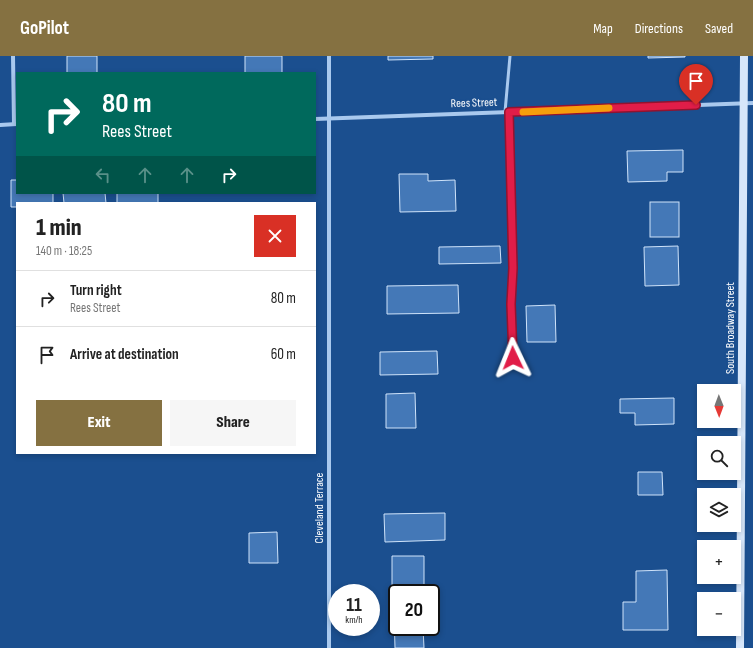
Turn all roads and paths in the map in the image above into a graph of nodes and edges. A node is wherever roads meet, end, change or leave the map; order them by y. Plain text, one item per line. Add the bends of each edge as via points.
1 (13, 56) edge
2 (329, 56) edge
3 (510, 56) edge
4 (744, 56) edge
5 (744, 103) junction
6 (753, 103) edge
7 (507, 112) junction
8 (316, 119) edge
9 (328, 119) junction
10 (15, 124) edge
11 (0, 125) edge
12 (513, 358) dead end
13 (329, 648) edge
14 (740, 648) edge

1 - 10 street
2 - 9 street, Cleveland Terrace
3 - 7 lane
4 - 5 street, South Broadway Street
5 - 6 street, Rees Street
5 - 7 street, Rees Street
5 - 14 street, South Broadway Street
7 - 9 street, Rees Street
7 - 12 lane via 513,268
8 - 9 street, Rees Street
9 - 13 street, Cleveland Terrace
10 - 11 street

